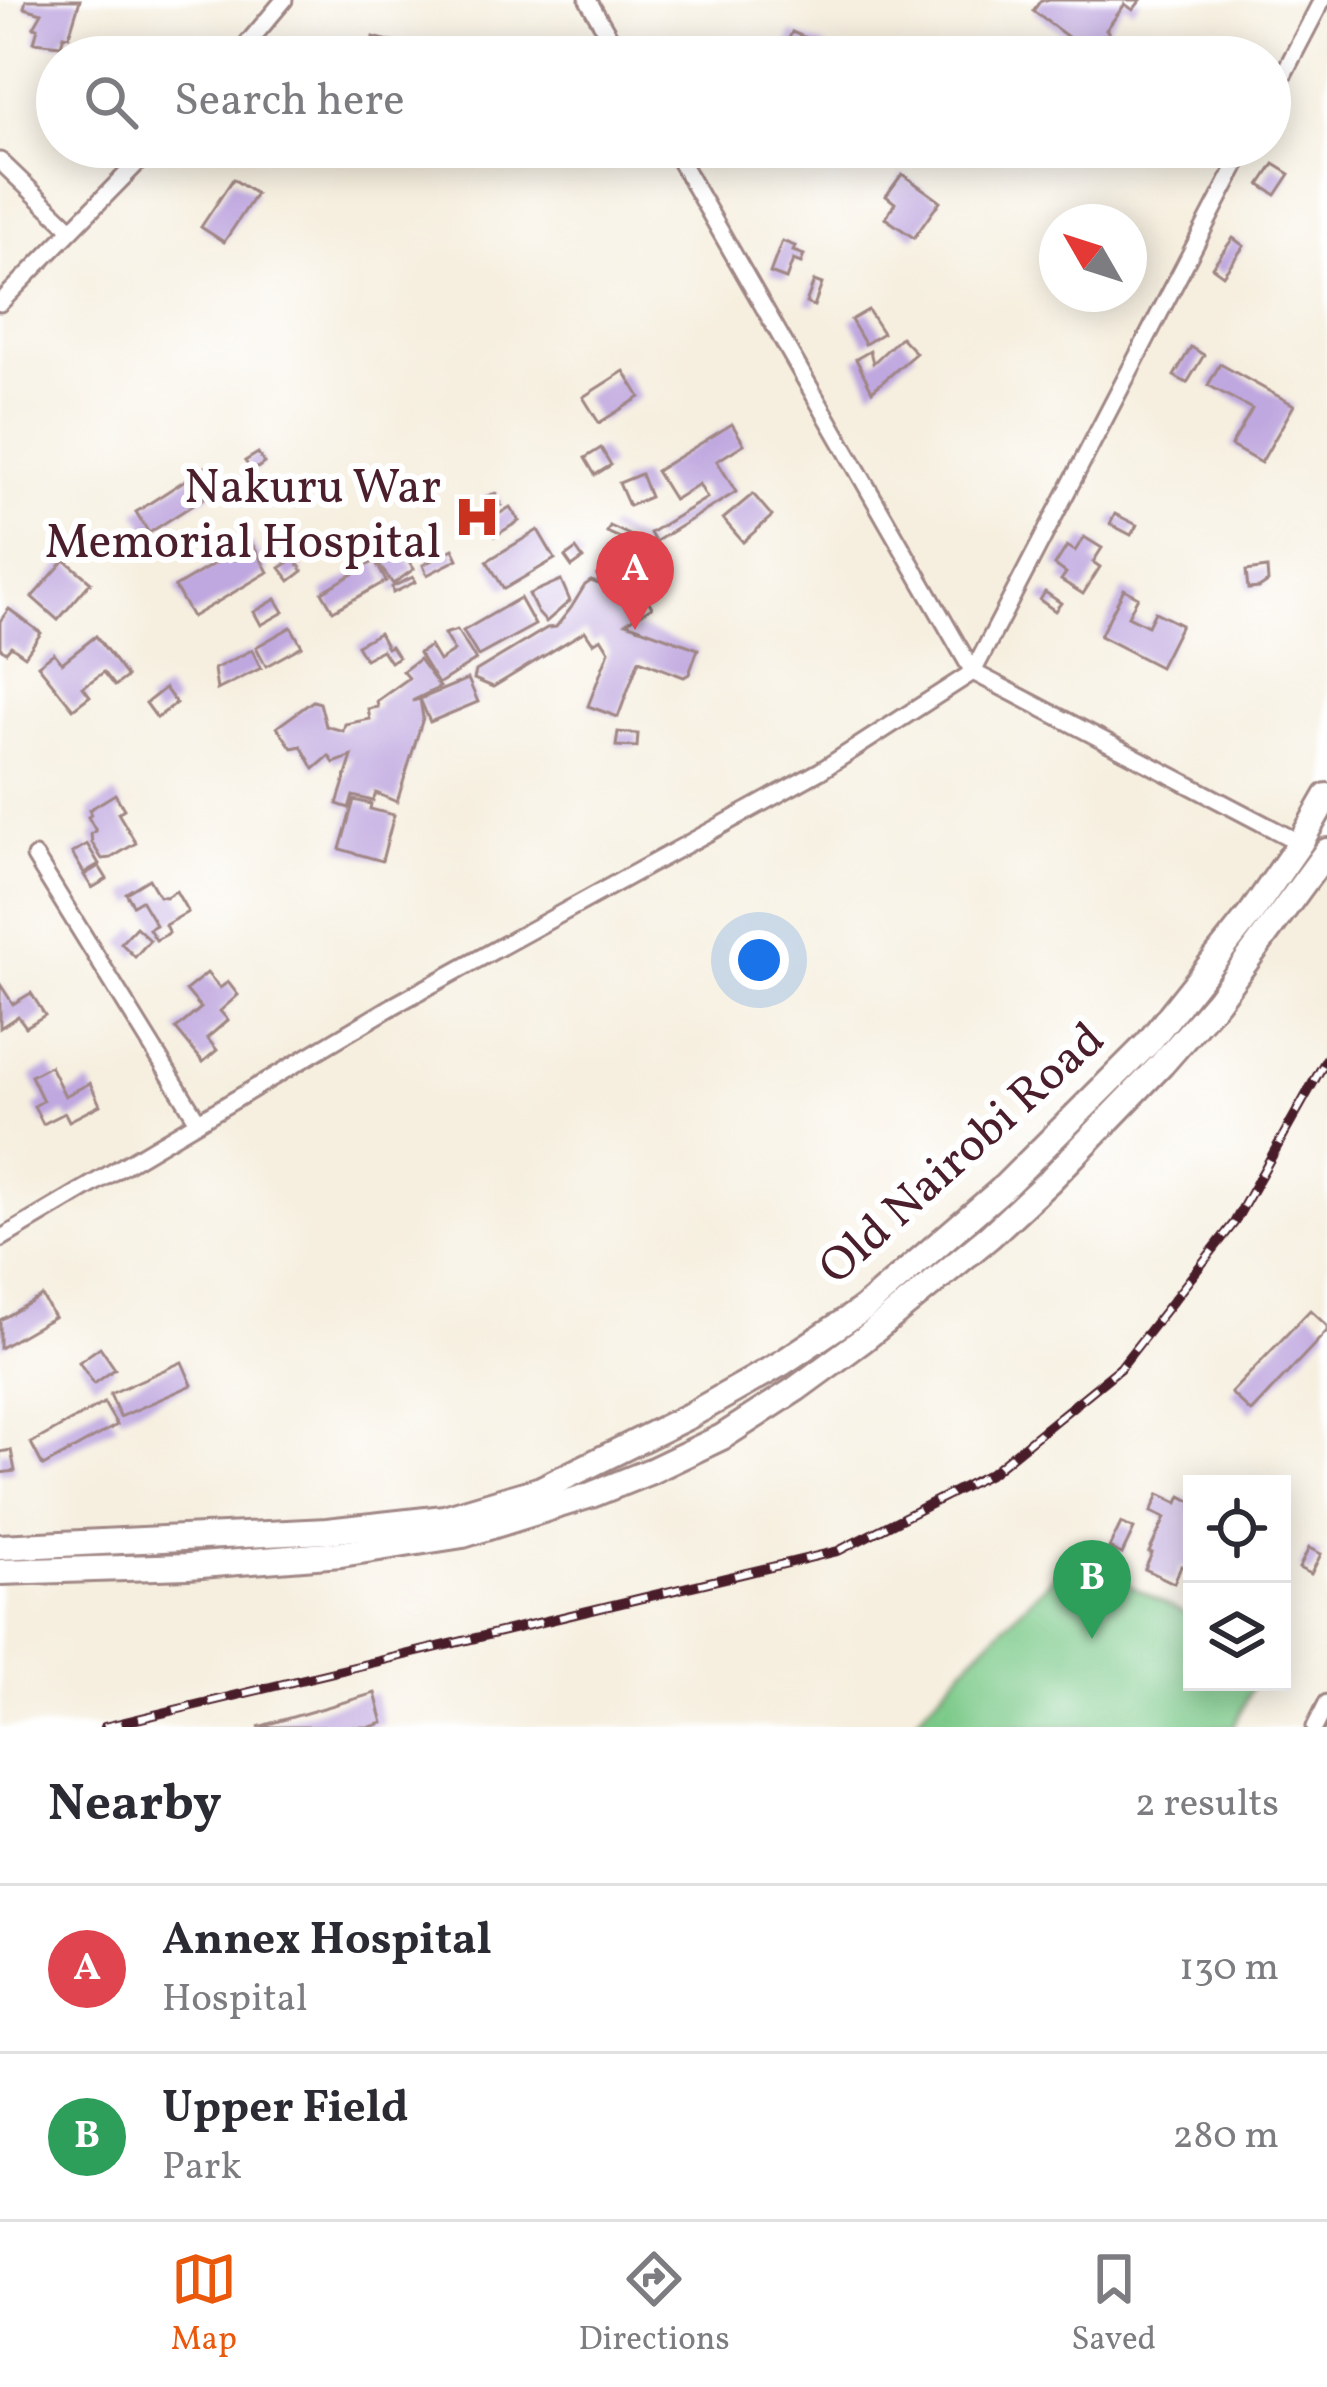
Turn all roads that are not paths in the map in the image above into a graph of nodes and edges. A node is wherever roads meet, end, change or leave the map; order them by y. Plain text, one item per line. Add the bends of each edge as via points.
1 (284, 0) edge
2 (588, 0) edge
3 (1322, 0) edge
4 (254, 36) edge
5 (609, 36) edge
6 (1291, 60) edge
7 (0, 161) edge
8 (132, 168) edge
9 (684, 168) edge
10 (1235, 168) edge
11 (71, 230) junction
12 (0, 303) edge
13 (973, 672) junction
14 (1327, 796) edge
15 (1300, 843) junction
16 (1327, 851) edge
17 (35, 856) dead end
18 (198, 1121) junction
19 (0, 1239) edge
20 (0, 1547) edge
21 (0, 1571) edge
22 (1327, 1702) edge
23 (1315, 1727) edge

1 - 4 street
2 - 5 street
3 - 6 street
7 - 11 street
8 - 11 street
9 - 13 street
10 - 13 street
11 - 12 street
13 - 15 street
13 - 18 street via 820,771
14 - 15 highway, Old Nairobi Road
15 - 20 highway, Old Nairobi Road via 1148,1043 1000,1190 863,1309 689,1416 541,1490 444,1518
16 - 21 highway, Old Nairobi Road via 1217,1001 1049,1181 863,1340 722,1437 591,1495 463,1535 188,1566
17 - 18 street
18 - 19 street
22 - 23 street

